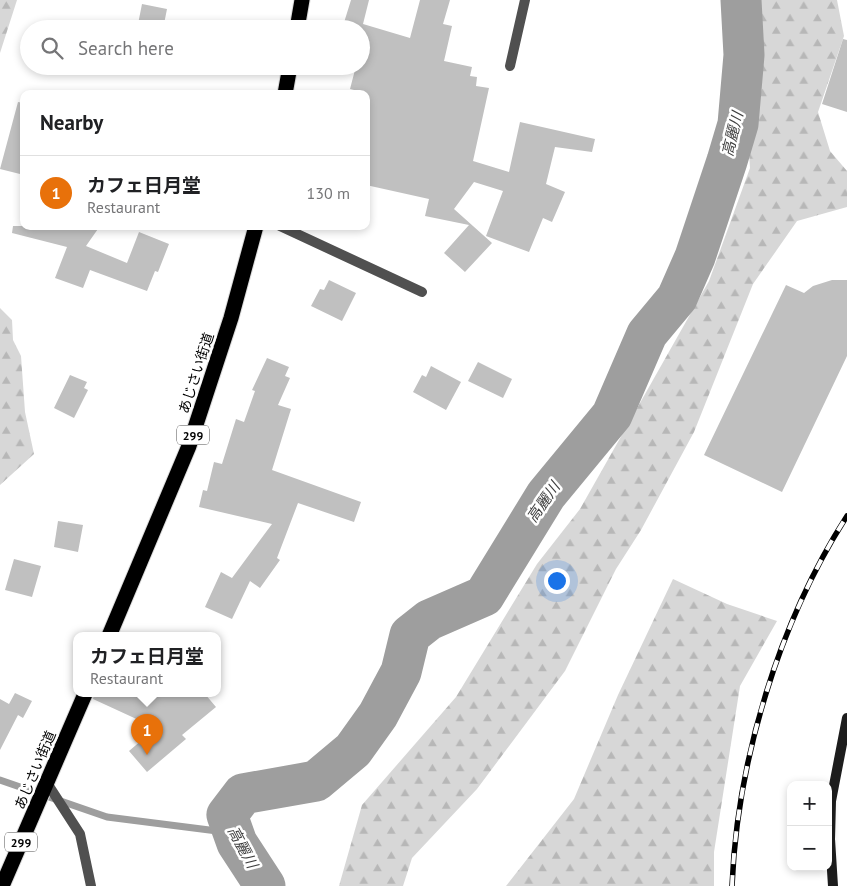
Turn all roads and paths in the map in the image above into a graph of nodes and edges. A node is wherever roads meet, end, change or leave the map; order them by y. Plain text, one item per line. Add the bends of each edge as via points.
1 (302, 0) edge
2 (525, 0) edge
3 (299, 20) edge
4 (510, 66) dead end
5 (288, 75) edge
6 (286, 90) edge
7 (255, 230) edge
8 (289, 230) edge
9 (422, 292) dead end
10 (111, 632) edge
11 (84, 697) edge
12 (847, 718) edge
13 (44, 791) junction
14 (2, 886) edge
15 (91, 886) edge
16 (833, 886) edge

1 - 3 highway
2 - 4 street
5 - 6 highway
7 - 10 highway, あじさい街道 / 299 via 231,318 188,446
8 - 9 street
11 - 13 highway, あじさい街道 / 299
12 - 16 street via 830,801
13 - 14 highway, あじさい街道 / 299
13 - 15 street via 80,834

